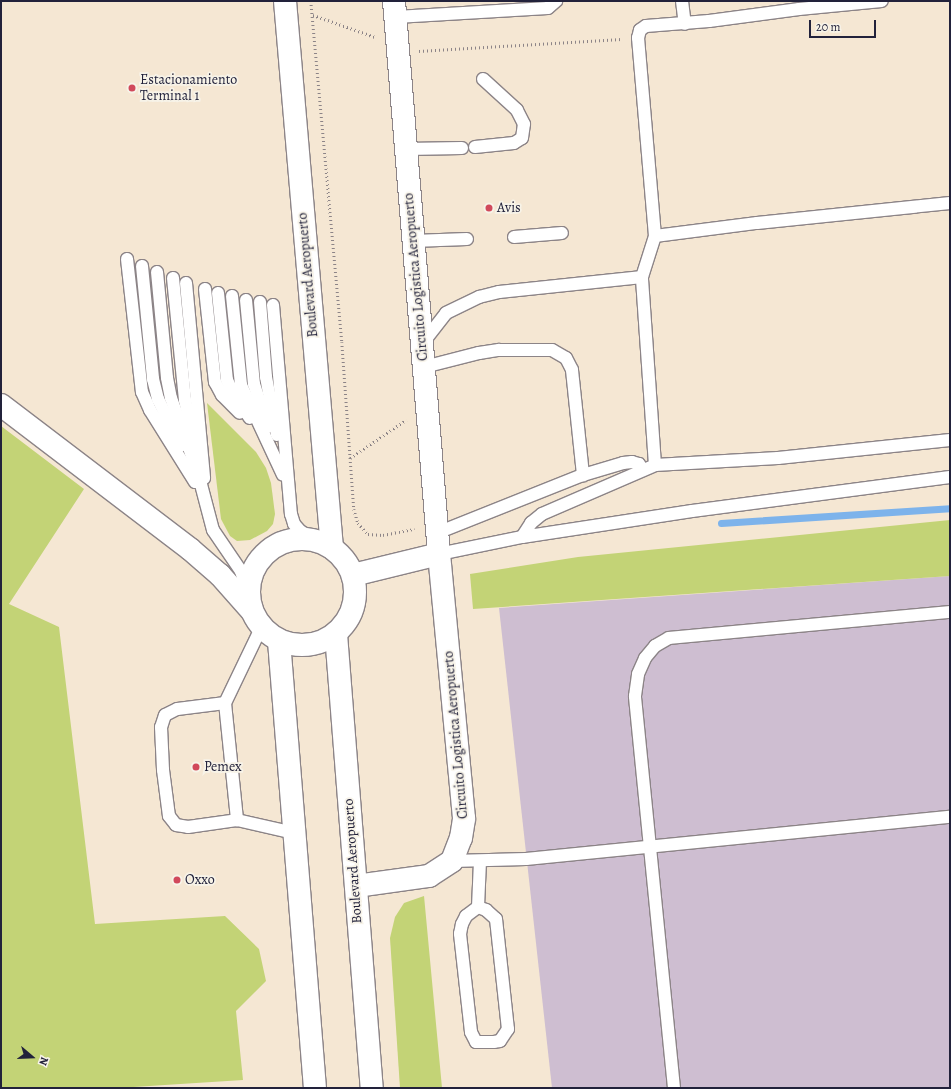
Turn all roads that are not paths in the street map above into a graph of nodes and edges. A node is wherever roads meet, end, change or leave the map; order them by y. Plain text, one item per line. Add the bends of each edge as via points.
1 (285, 1) edge
2 (556, 1) edge
3 (682, 1) edge
4 (882, 1) edge
5 (395, 9) edge
6 (684, 24) junction
7 (483, 79) dead end
8 (475, 147) dead end
9 (462, 148) dead end
10 (406, 149) junction
11 (950, 203) edge
12 (562, 233) dead end
13 (655, 236) junction
14 (514, 237) dead end
15 (467, 238) dead end
16 (413, 241) junction
17 (127, 259) dead end
18 (142, 266) dead end
19 (158, 272) dead end
20 (642, 277) junction
21 (173, 278) dead end
22 (186, 283) dead end
23 (204, 289) dead end
24 (218, 293) dead end
25 (232, 296) dead end
26 (246, 300) dead end
27 (260, 302) dead end
28 (272, 305) dead end
29 (422, 344) junction
30 (424, 367) junction
31 (1, 405) edge
32 (263, 437) junction
33 (950, 440) edge
34 (274, 454) junction
35 (655, 465) junction
36 (643, 470) junction
37 (583, 475) junction
38 (284, 476) junction
39 (950, 477) edge
40 (289, 499) junction
41 (207, 509) junction
42 (522, 537) junction
43 (432, 538) junction
44 (326, 545) junction
45 (353, 575) junction
46 (254, 611) junction
47 (950, 612) edge
48 (336, 634) junction
49 (279, 641) junction
50 (225, 703) junction
51 (950, 817) edge
52 (237, 820) junction
53 (294, 833) junction
54 (650, 847) junction
55 (452, 861) junction
56 (480, 861) junction
57 (356, 886) junction
58 (478, 907) junction
59 (315, 1088) edge
60 (372, 1088) edge
61 (674, 1088) edge

1 - 44 street, Boulevard Aeropuerto
2 - 5 lane via 548,8
3 - 6 lane
4 - 6 lane
5 - 10 street, Circuito Logistica Aeropuerto
6 - 13 lane via 646,26 639,34
7 - 8 lane via 517,110 524,124 522,138 514,143
9 - 10 lane
10 - 16 street, Circuito Logistica Aeropuerto
11 - 13 lane
12 - 14 lane
13 - 20 lane
15 - 16 lane
16 - 29 street, Circuito Logistica Aeropuerto
17 - 41 lane via 142,392 150,410 197,485
18 - 41 lane via 155,390 194,474
19 - 41 lane via 171,398 198,473
20 - 29 lane via 499,292 479,297 446,313
20 - 35 lane
21 - 41 lane via 185,400
22 - 41 lane
23 - 32 lane via 214,382 222,395
24 - 32 lane via 227,380 232,393
25 - 34 lane via 241,385
26 - 38 lane via 254,384
27 - 38 lane via 266,377
28 - 40 lane
29 - 30 street, Circuito Logistica Aeropuerto
30 - 37 lane via 499,350 552,350 566,358 572,370
30 - 43 street, Circuito Logistica Aeropuerto
31 - 46 street via 190,549 220,575
32 - 34 lane
33 - 35 lane via 778,458
34 - 38 lane
35 - 36 lane
36 - 37 lane via 639,464 628,462
36 - 42 lane via 542,514 531,523
37 - 43 lane
38 - 40 lane
39 - 42 lane via 700,510
40 - 44 lane via 294,524 300,531
41 - 46 lane via 213,530 242,571
42 - 43 lane
43 - 45 street
43 - 55 street, Circuito Logistica Aeropuerto via 464,818 462,838
44 - 45 street via 344,560
44 - 46 street via 307,539 294,539 270,550 258,562 251,577
45 - 48 street via 353,607 346,622
46 - 49 street
46 - 50 lane
47 - 54 lane via 669,638 655,646 645,658 638,674 635,696
48 - 49 street via 323,642 308,646 293,646
48 - 57 street, Boulevard Aeropuerto
49 - 53 street
50 - 52 lane
50 - 52 lane via 176,708 165,715 161,727 163,770 169,816 176,825 188,827
51 - 54 lane
52 - 53 lane
53 - 59 street
54 - 56 lane
54 - 61 lane
55 - 56 lane
55 - 57 street via 429,876
56 - 58 lane
57 - 60 street, Boulevard Aeropuerto
58 - 58 lane via 496,919 508,1029 500,1041 494,1042 476,1042 471,1032 460,934 466,916

